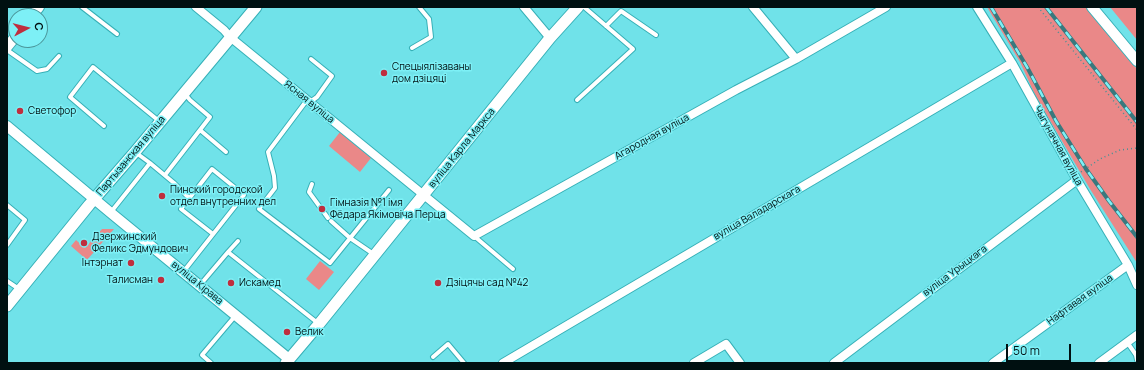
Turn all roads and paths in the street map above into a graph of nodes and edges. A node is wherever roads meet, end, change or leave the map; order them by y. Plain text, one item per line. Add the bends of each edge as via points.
1 (82, 7) edge
2 (196, 7) edge
3 (256, 7) edge
4 (419, 7) edge
5 (524, 7) edge
6 (578, 7) edge
7 (584, 7) edge
8 (753, 7) edge
9 (886, 7) edge
10 (977, 7) edge
11 (1038, 7) edge
12 (1092, 7) edge
13 (606, 26) junction
14 (117, 34) dead end
15 (656, 34) dead end
16 (230, 37) junction
17 (550, 38) junction
18 (7, 48) edge
19 (412, 48) dead end
20 (60, 56) dead end
21 (1135, 56) edge
22 (311, 59) dead end
23 (796, 59) junction
24 (1012, 63) junction
25 (184, 92) junction
26 (577, 100) dead end
27 (308, 101) junction
28 (160, 122) junction
29 (7, 126) edge
30 (104, 126) dead end
31 (200, 130) junction
32 (1137, 130) edge
33 (1137, 148) edge
34 (135, 152) junction
35 (226, 152) dead end
36 (150, 163) junction
37 (165, 175) junction
38 (1076, 177) junction
39 (312, 184) dead end
40 (389, 190) dead end
41 (424, 195) junction
42 (190, 198) junction
43 (95, 199) junction
44 (7, 206) edge
45 (110, 213) junction
46 (213, 234) junction
47 (474, 236) junction
48 (350, 238) junction
49 (238, 240) dead end
50 (7, 245) edge
51 (228, 252) junction
52 (375, 255) junction
53 (1128, 265) junction
54 (513, 269) dead end
55 (183, 272) junction
56 (7, 281) edge
57 (200, 285) junction
58 (1137, 285) edge
59 (21, 290) junction
60 (7, 306) edge
61 (236, 315) junction
62 (319, 324) junction
63 (1137, 334) edge
64 (1127, 342) junction
65 (433, 357) dead end
66 (1137, 360) edge
67 (290, 362) edge
68 (211, 363) edge
69 (464, 363) edge
70 (503, 363) edge
71 (694, 363) edge
72 (740, 363) edge
73 (834, 363) edge
74 (993, 363) edge
75 (1099, 363) edge

1 - 14 lane
2 - 16 street, Ясная вуліца
3 - 16 main road, Партызанская вуліца
4 - 19 lane via 429,19 431,37
5 - 17 street
6 - 17 main road, вуліца Карла Маркса
7 - 13 lane
8 - 23 street
9 - 23 street, Агародная вуліца
10 - 24 street, Чыгуначная вуліца
11 - 32 path
12 - 21 street
13 - 15 lane via 621,11
13 - 26 lane via 633,49
16 - 25 main road, Партызанская вуліца
16 - 27 street, Ясная вуліца
17 - 41 main road, вуліца Карла Маркса
18 - 20 lane via 37,71 47,69
22 - 27 lane via 332,76 317,97
23 - 47 street, Агародная вуліца
24 - 38 street, Чыгуначная вуліца
24 - 70 street, вуліца Валадарскага
25 - 28 main road, Партызанская вуліца
25 - 31 lane via 210,117
27 - 41 street, Ясная вуліца
27 - 48 lane via 268,152 274,188 259,209 330,263
28 - 30 lane via 93,67 70,97
28 - 34 main road, Партызанская вуліца
29 - 43 street, вуліца Кірава
31 - 35 lane
31 - 37 lane
33 - 38 path via 1120,150 1100,159
34 - 36 lane
34 - 43 main road, Партызанская вуліца
36 - 37 lane
36 - 45 lane
37 - 42 lane
38 - 53 street, Чыгуначная вуліца
38 - 73 street, вуліца Урыцкага
39 - 48 lane via 309,192 329,219
40 - 48 lane
41 - 47 street
41 - 52 main road, вуліца Карла Маркса
42 - 46 lane via 181,209
42 - 46 lane via 212,170 244,195
43 - 45 street, вуліца Кірава
43 - 59 main road, Партызанская вуліца
44 - 50 lane via 25,220
45 - 55 street, вуліца Кірава
46 - 55 lane
47 - 54 lane
48 - 52 lane
49 - 51 lane
51 - 57 lane
51 - 62 lane
52 - 62 main road, вуліца Карла Маркса
53 - 58 street, Чыгуначная вуліца
53 - 74 street, Нафтавая вуліца
55 - 57 street, вуліца Кірава
56 - 59 lane
57 - 61 street, вуліца Кірава
59 - 60 main road, Партызанская вуліца
61 - 67 street, вуліца Кірава
61 - 68 lane via 202,355
62 - 67 main road, вуліца Карла Маркса
63 - 64 street
64 - 66 lane
64 - 75 street
65 - 69 lane via 448,344
71 - 72 street via 726,344

